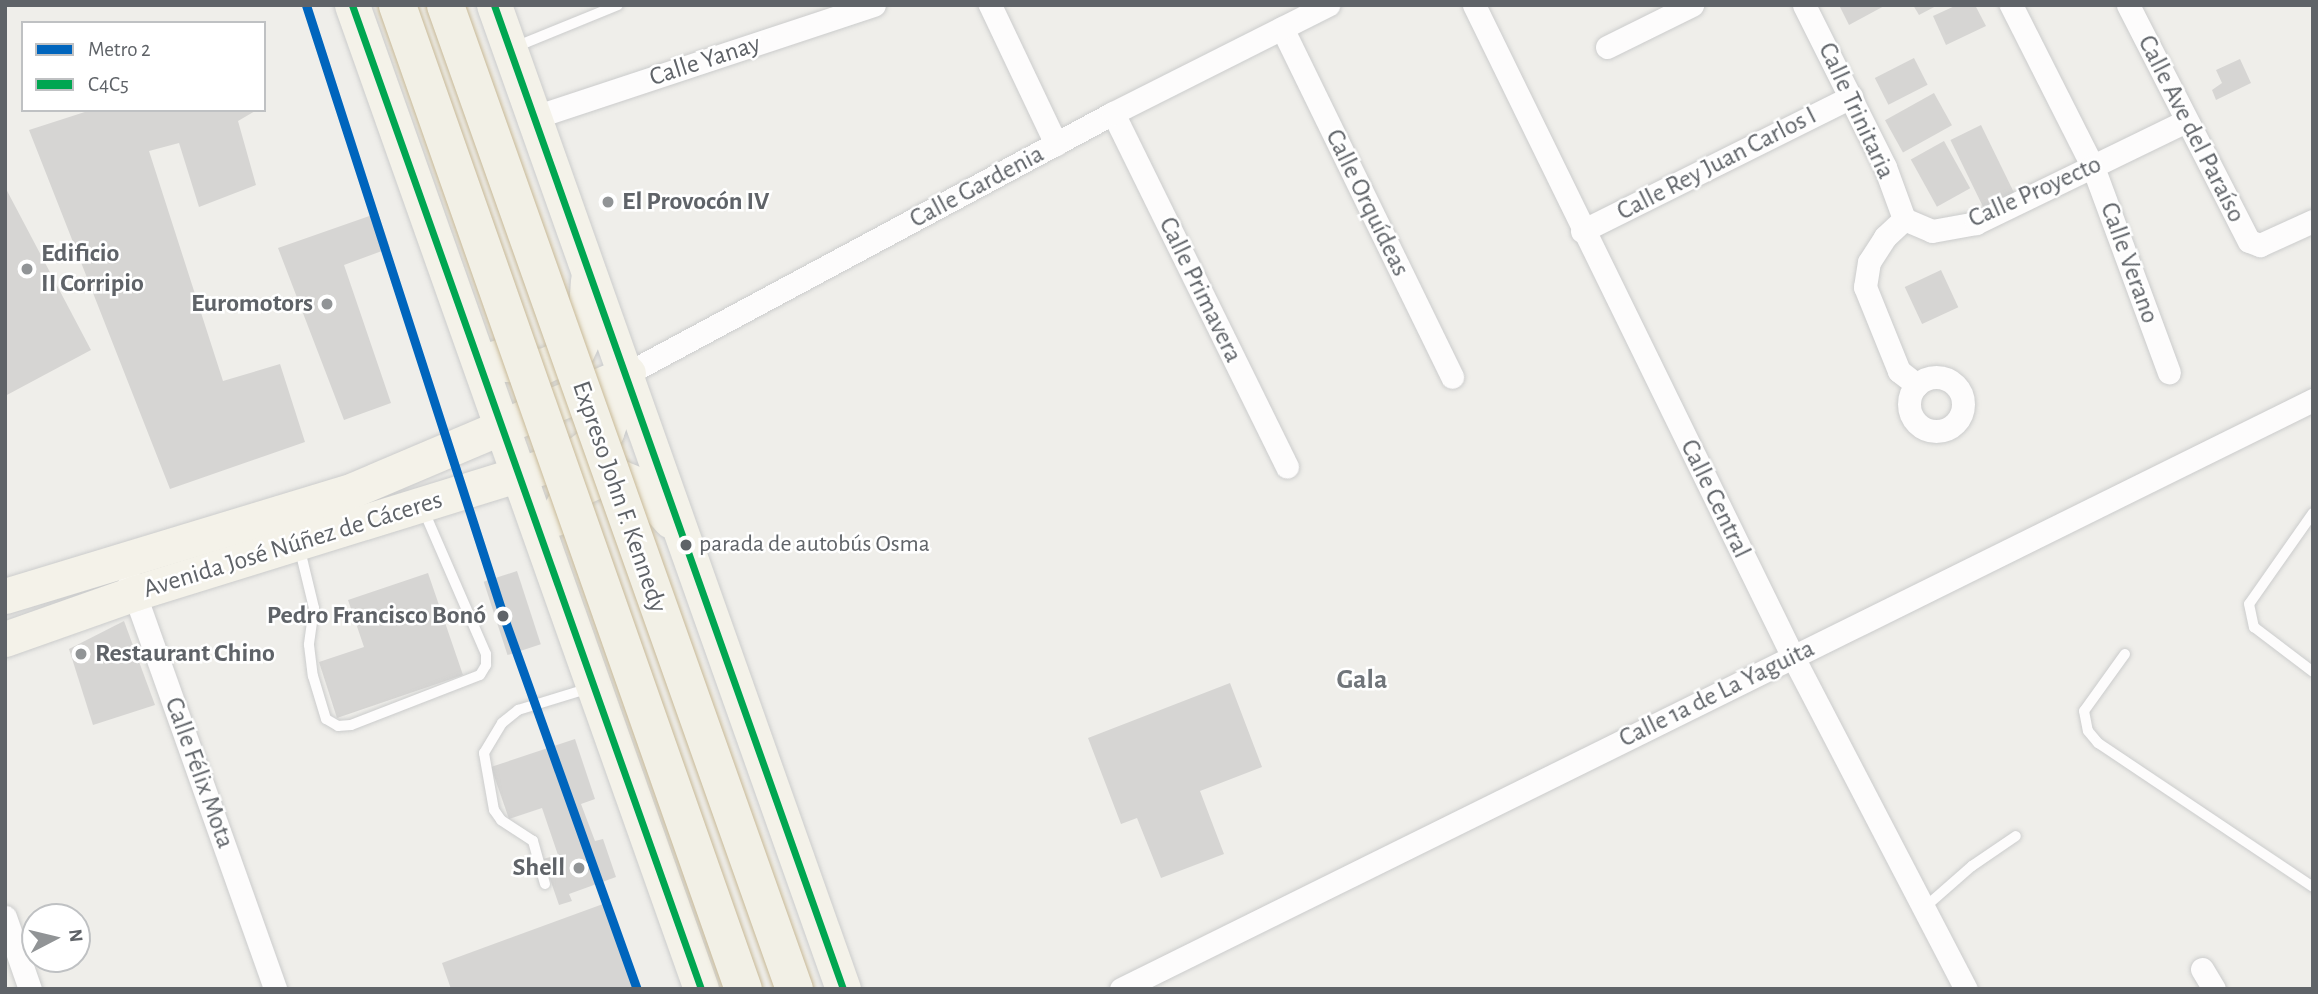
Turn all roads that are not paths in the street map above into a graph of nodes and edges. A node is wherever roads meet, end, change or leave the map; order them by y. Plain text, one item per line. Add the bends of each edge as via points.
1 (352, 5) edge
2 (397, 5) edge
3 (445, 5) edge
4 (494, 5) edge
5 (618, 5) edge
6 (874, 5) edge
7 (990, 5) edge
8 (1328, 5) edge
9 (1474, 5) edge
10 (1692, 5) edge
11 (1804, 5) edge
12 (2011, 5) edge
13 (2128, 5) edge
14 (1282, 28) junction
15 (1607, 47) dead end
16 (509, 50) junction
17 (1851, 97) junction
18 (1113, 113) junction
19 (535, 117) junction
20 (2186, 121) junction
21 (1056, 144) junction
22 (2093, 167) junction
23 (1903, 219) junction
24 (2313, 221) edge
25 (1583, 231) junction
26 (588, 264) junction
27 (456, 301) junction
28 (2169, 372) dead end
29 (628, 373) junction
30 (1452, 377) dead end
31 (1917, 385) dead end
32 (2313, 400) edge
33 (501, 428) junction
34 (1287, 467) dead end
35 (519, 478) junction
36 (422, 506) junction
37 (2313, 513) edge
38 (684, 540) junction
39 (299, 544) junction
40 (122, 558) junction
41 (135, 593) junction
42 (560, 594) junction
43 (5, 596) edge
44 (5, 639) edge
45 (2124, 654) dead end
46 (1793, 657) junction
47 (2313, 672) edge
48 (593, 687) junction
49 (2016, 836) dead end
50 (545, 884) dead end
51 (2313, 887) edge
52 (1924, 908) junction
53 (5, 917) edge
54 (2202, 968) dead end
55 (30, 989) edge
56 (275, 989) edge
57 (701, 989) edge
58 (743, 989) edge
59 (794, 989) edge
60 (843, 989) edge
61 (1121, 989) edge
62 (1966, 989) edge
63 (2214, 989) edge

1 - 27 main road
2 - 58 highway, Expreso John F. Kennedy, bridge
3 - 59 highway, Expreso John F. Kennedy, bridge
4 - 16 main road
5 - 16 lane
6 - 19 street, Calle Yanay
7 - 21 street
8 - 14 street, Calle Gardenia
9 - 25 street, Calle Central
10 - 15 street
11 - 17 street, Calle Trinitaria
12 - 22 street, Calle Verano
13 - 20 street, Calle Ave del Paraíso
14 - 18 street, Calle Gardenia
14 - 30 street, Calle Orquídeas
16 - 19 main road
17 - 23 street, Calle Trinitaria via 1885,167
17 - 25 street, Calle Rey Juan Carlos I
18 - 21 street, Calle Gardenia
18 - 34 street, Calle Primavera
19 - 26 main road
20 - 22 street, Calle Proyecto
20 - 24 street, Calle Ave del Paraíso via 2249,241 2260,245
21 - 29 street, Calle Gardenia
22 - 23 street, Calle Proyecto via 1976,223 1932,231
22 - 28 street, Calle Verano
23 - 31 street via 1869,262 1866,287 1899,371
25 - 46 street, Calle Central
26 - 27 main road via 586,319 577,351 543,366 507,364 490,350
26 - 29 main road
27 - 33 main road
29 - 33 main road, Avenida José Núñez de Cáceres
29 - 35 main road, Avenida José Núñez de Cáceres via 606,432 574,457
29 - 38 main road
32 - 46 street, Calle 1a de La Yaguita
33 - 35 main road
33 - 40 main road, Avenida José Núñez de Cáceres via 353,490
35 - 36 main road, Avenida José Núñez de Cáceres
35 - 42 main road
36 - 39 main road, Avenida José Núñez de Cáceres
36 - 39 lane via 486,654 486,665 480,675 351,725 338,726 326,719 313,676 309,645 314,608
37 - 47 lane via 2249,604 2254,627
38 - 42 main road via 639,485 619,477 587,483 560,504 554,525
38 - 60 main road
39 - 41 main road, Avenida José Núñez de Cáceres
40 - 41 street, Calle Félix Mota
40 - 43 main road, Avenida José Núñez de Cáceres
41 - 44 main road, Avenida José Núñez de Cáceres
41 - 56 street, Calle Félix Mota
42 - 48 main road
45 - 51 lane via 2084,711 2088,731 2098,743
46 - 52 street, Calle Central
46 - 61 street, Calle 1a de La Yaguita
48 - 50 lane via 518,710 502,723 484,753 494,810 533,841
48 - 57 main road
49 - 52 lane
52 - 62 street, Calle Central
53 - 55 street
54 - 63 street

